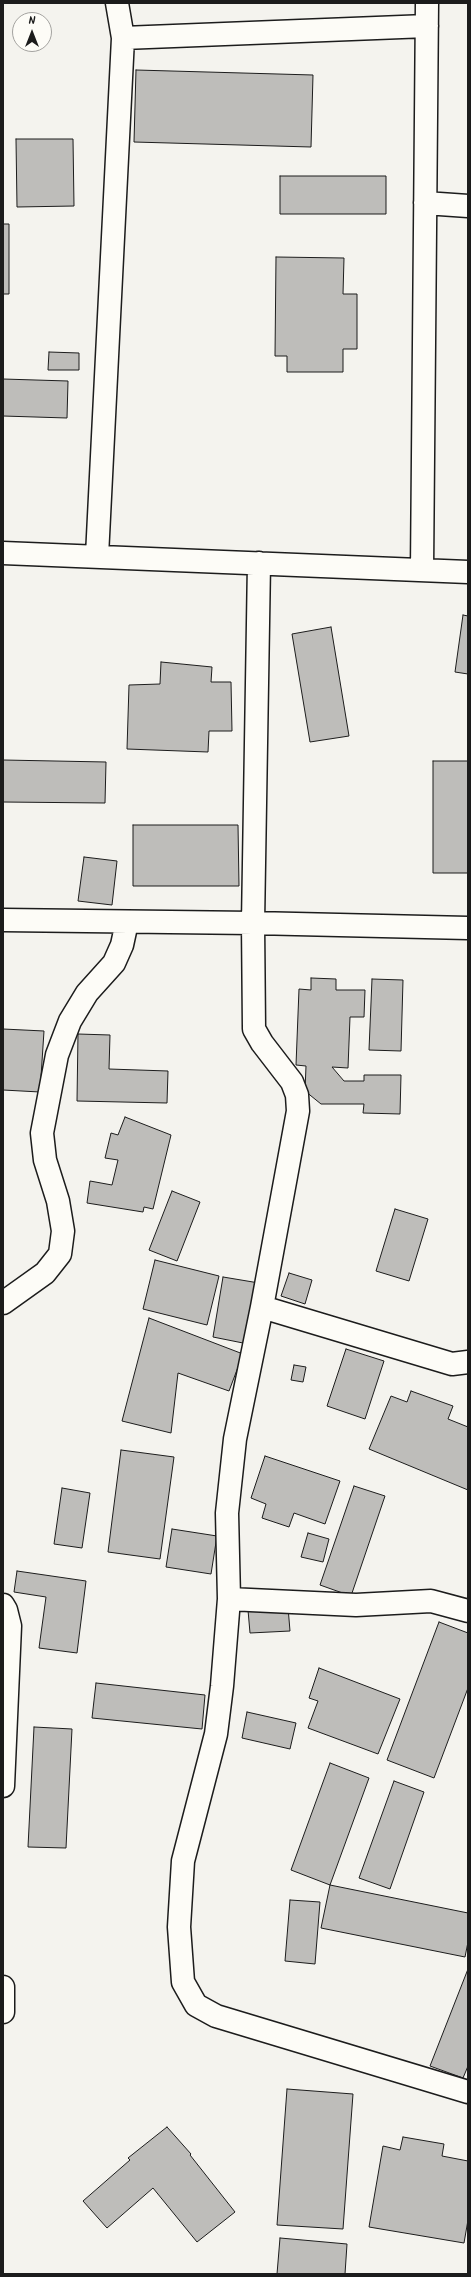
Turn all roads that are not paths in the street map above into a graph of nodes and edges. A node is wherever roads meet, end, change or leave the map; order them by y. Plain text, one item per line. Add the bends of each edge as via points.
1 (117, 3) edge
2 (427, 3) edge
3 (427, 26) junction
4 (123, 38) junction
5 (425, 203) junction
6 (468, 206) edge
7 (3, 553) edge
8 (96, 556) junction
9 (259, 563) junction
10 (422, 569) junction
11 (468, 572) edge
12 (3, 920) edge
13 (127, 922) junction
14 (253, 923) junction
15 (468, 928) edge
16 (3, 1303) edge
17 (262, 1307) junction
18 (468, 1362) edge
19 (229, 1599) junction
20 (3, 1605) edge
21 (468, 1611) edge
22 (3, 1786) edge
23 (3, 1987) edge
24 (3, 2012) edge
25 (468, 2092) edge

1 - 4 street
2 - 3 street
3 - 4 street
3 - 5 street
4 - 8 street
5 - 6 street
5 - 10 street
7 - 8 street
8 - 9 street
9 - 10 street
9 - 14 street
10 - 11 street
12 - 13 street
13 - 14 street
13 - 16 street via 122,945 114,963 87,993 70,1021 57,1055 42,1133 45,1160 58,1201 63,1231 60,1254 45,1273
14 - 15 street
14 - 17 street via 254,1029 292,1082 297,1095 298,1111
17 - 18 street via 452,1364
17 - 19 street via 235,1439 227,1512
19 - 21 street via 356,1605 431,1601
19 - 25 street via 216,1734 184,1861 179,1927 183,1982 196,2005 216,2016
20 - 22 street via 10,1626
23 - 24 street

